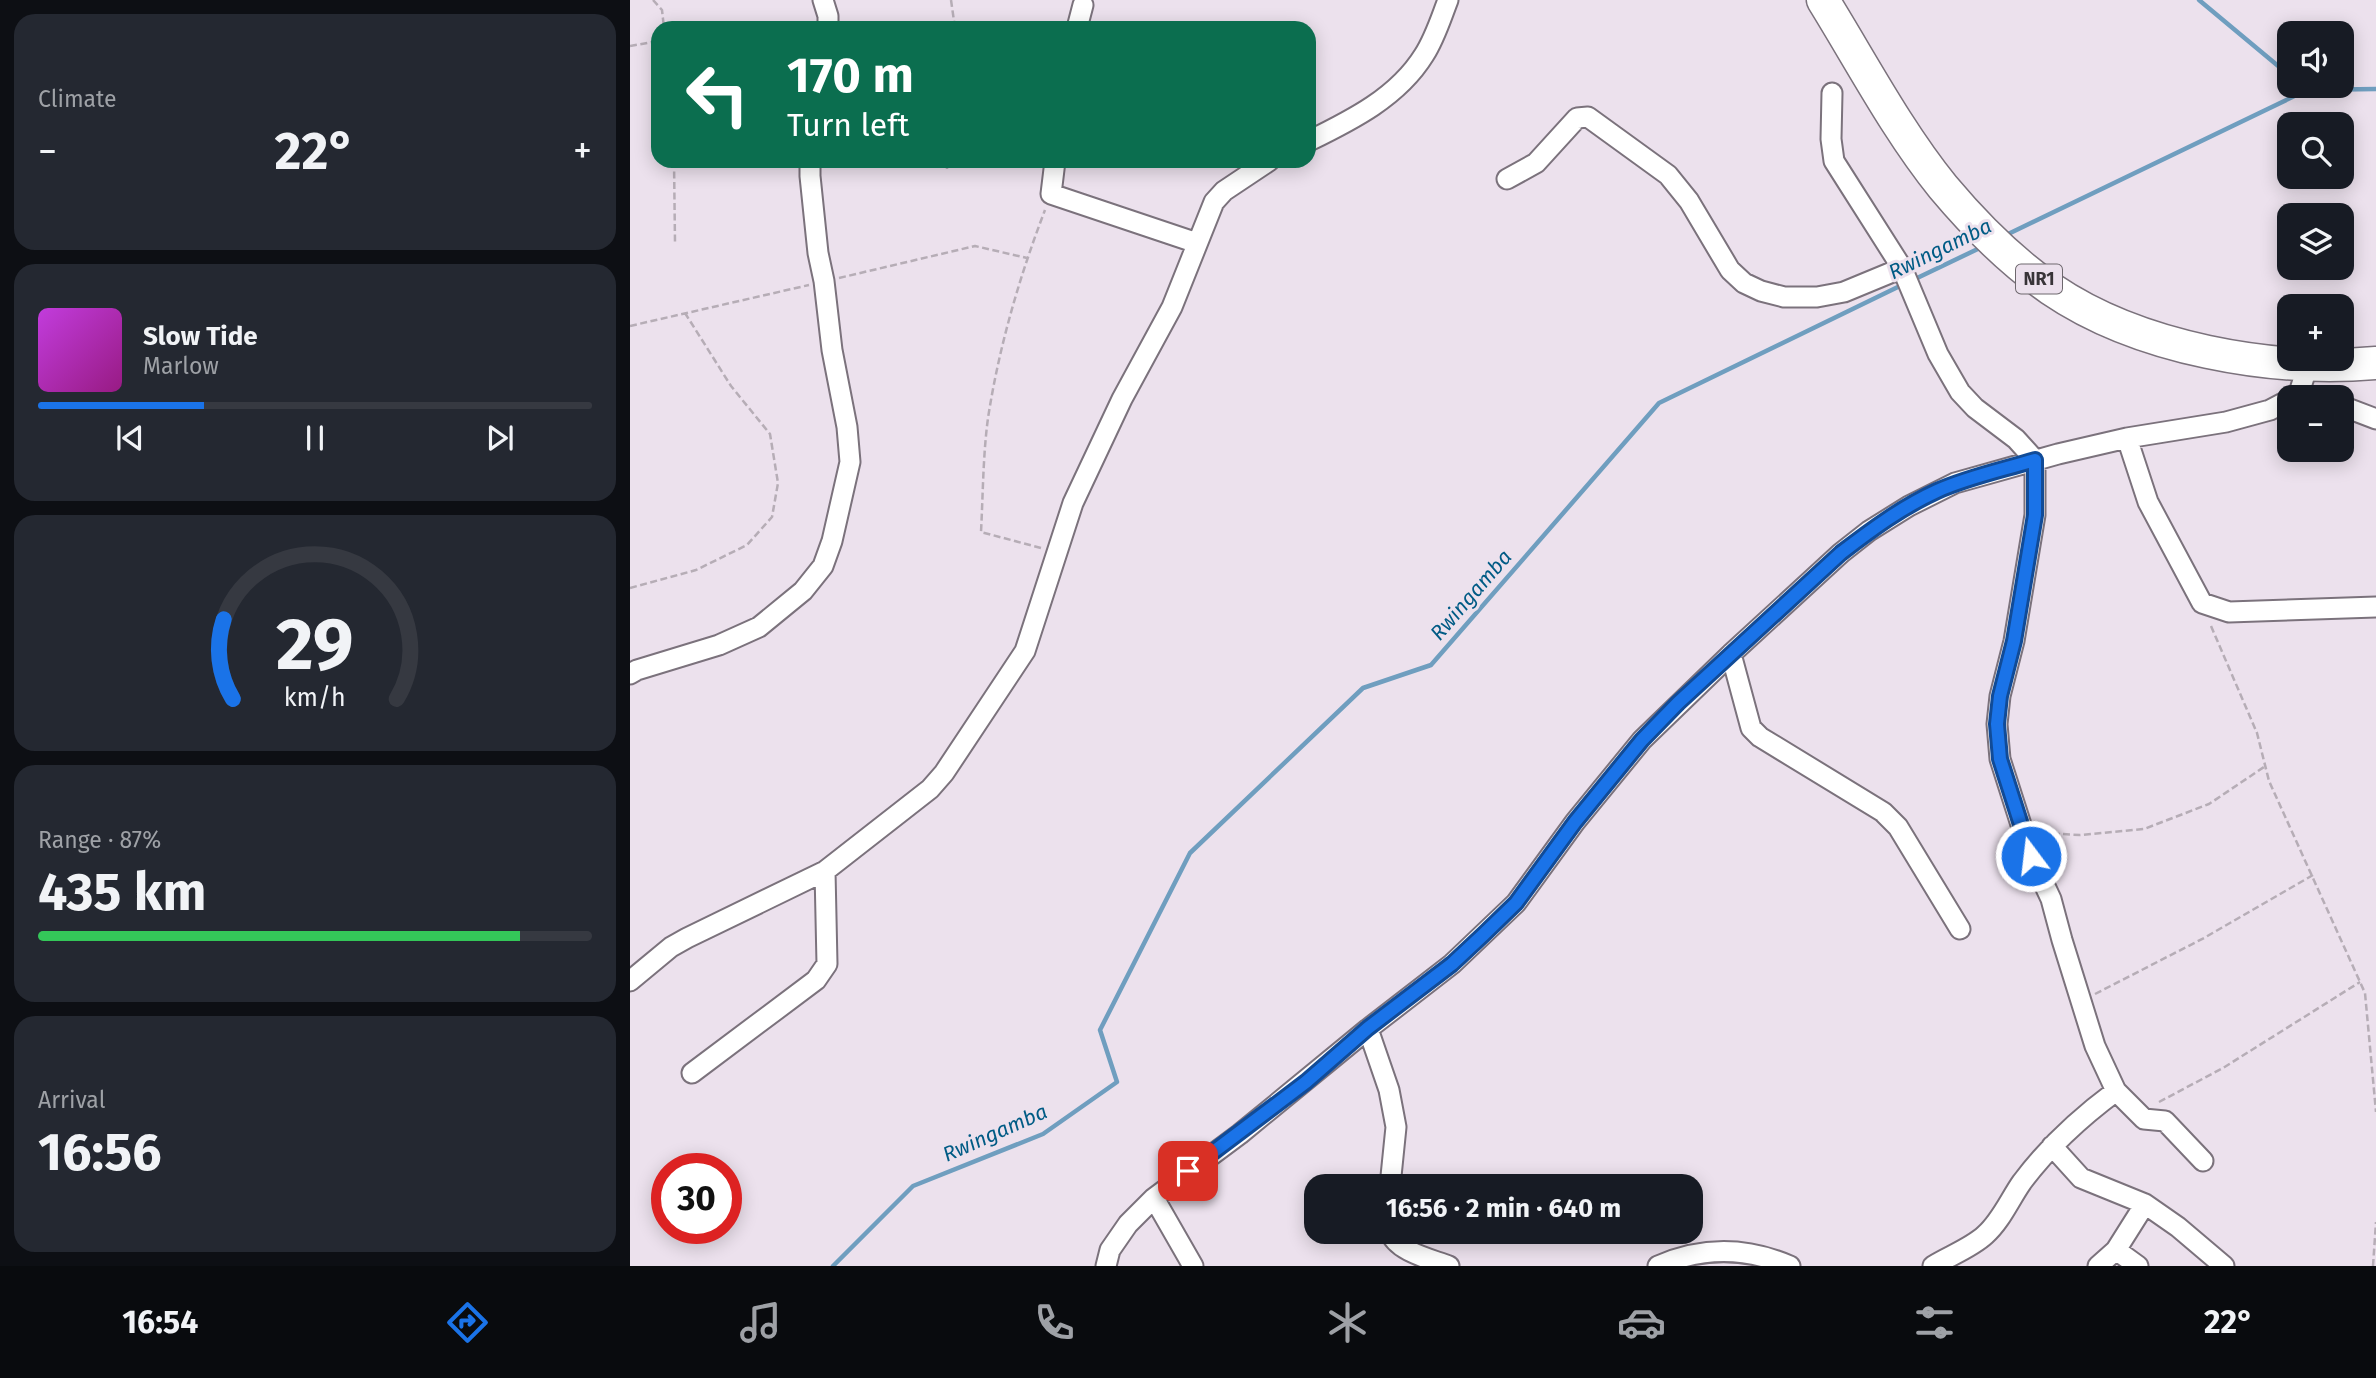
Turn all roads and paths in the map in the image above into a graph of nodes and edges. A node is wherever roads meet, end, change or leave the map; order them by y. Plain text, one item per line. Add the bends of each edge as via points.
1 (653, 0) edge
2 (823, 0) edge
3 (951, 0) edge
4 (1448, 0) edge
5 (1823, 0) edge
6 (1083, 5) dead end
7 (663, 21) edge
8 (827, 21) edge
9 (954, 21) edge
10 (1079, 21) edge
11 (651, 42) edge
12 (630, 46) edge
13 (1832, 93) dead end
14 (1316, 138) edge
15 (674, 168) edge
16 (811, 168) edge
17 (1054, 168) edge
18 (1258, 168) edge
19 (1507, 179) dead end
20 (1051, 194) junction
21 (675, 242) dead end
22 (1197, 243) junction
23 (1027, 258) junction
24 (1902, 268) junction
25 (824, 281) junction
26 (685, 313) junction
27 (630, 326) edge
28 (2277, 363) edge
29 (2376, 363) edge
30 (2354, 365) edge
31 (2277, 407) edge
32 (2354, 411) edge
33 (2376, 419) edge
34 (2127, 438) junction
35 (2035, 460) junction
36 (1058, 552) junction
37 (630, 588) edge
38 (2202, 603) junction
39 (2376, 607) edge
40 (1731, 654) junction
41 (630, 674) edge
42 (2266, 766) junction
43 (2025, 832) junction
44 (825, 871) junction
45 (2313, 876) junction
46 (1961, 929) dead end
47 (630, 981) edge
48 (2360, 982) junction
49 (2080, 1001) junction
50 (1368, 1028) junction
51 (692, 1073) dead end
52 (2116, 1091) junction
53 (2376, 1112) edge
54 (2138, 1114) junction
55 (2052, 1146) junction
56 (2203, 1161) dead end
57 (1392, 1174) edge
58 (1154, 1198) junction
59 (2145, 1204) junction
60 (2376, 1222) edge
61 (1399, 1244) edge
62 (2116, 1250) junction
63 (1106, 1266) edge
64 (1192, 1266) edge
65 (1449, 1266) edge
66 (1658, 1266) edge
67 (1790, 1266) edge
68 (1933, 1266) edge
69 (2098, 1266) edge
70 (2138, 1266) edge
71 (2224, 1266) edge
72 (2373, 1266) edge

1 - 7 path via 662,10
2 - 8 street
3 - 9 path
4 - 14 street via 1426,53 1402,81 1354,119
5 - 28 highway, NR1 via 1944,188 1987,234 2052,289 2130,328 2174,343
6 - 10 street
11 - 12 path
13 - 24 street via 1834,161
15 - 21 path
16 - 25 street
17 - 20 street
18 - 22 street via 1214,202
19 - 24 street via 1536,163 1577,118 1588,117 1668,175 1730,270 1744,283 1784,297 1818,297 1844,292
20 - 22 street
20 - 23 path
22 - 36 street via 1172,307 1073,503
23 - 25 path via 975,246
23 - 36 path via 999,354 988,421 981,531
24 - 35 street via 1938,354 1960,392
25 - 26 path
25 - 41 street via 850,462 822,566 803,591 759,626 719,645
26 - 27 path
26 - 37 path via 731,386 770,434 778,482 772,517 747,545 696,570
29 - 30 highway, NR1
31 - 34 street via 2227,422
32 - 33 street
34 - 35 street
34 - 38 street via 2148,502
35 - 40 street via 1955,483 1909,506 1841,553
35 - 43 street via 2035,515 1997,724 2000,759
36 - 44 street via 1025,651 944,774
38 - 39 street via 2229,612
38 - 42 path via 2257,733
40 - 46 street via 1751,728 1883,812 1898,827
40 - 50 street via 1642,740 1516,903 1452,964
42 - 43 path via 2209,804 2144,829 2080,835
42 - 45 path
43 - 49 street via 2051,899
44 - 47 street via 671,947
44 - 51 street via 827,964 816,980
45 - 48 path
45 - 49 path via 2204,939
48 - 53 path via 2365,993
48 - 54 path via 2223,1068
49 - 52 street
50 - 57 street via 1390,1090 1396,1127
50 - 58 street via 1306,1082
52 - 54 street
52 - 55 street
54 - 56 street via 2165,1121
55 - 59 street via 2081,1178
55 - 68 street via 1984,1236
58 - 63 street via 1128,1224 1110,1250
58 - 64 street
59 - 62 street
59 - 71 street
60 - 72 path
61 - 65 street
62 - 69 street
62 - 70 street
66 - 67 street via 1699,1252 1766,1256

